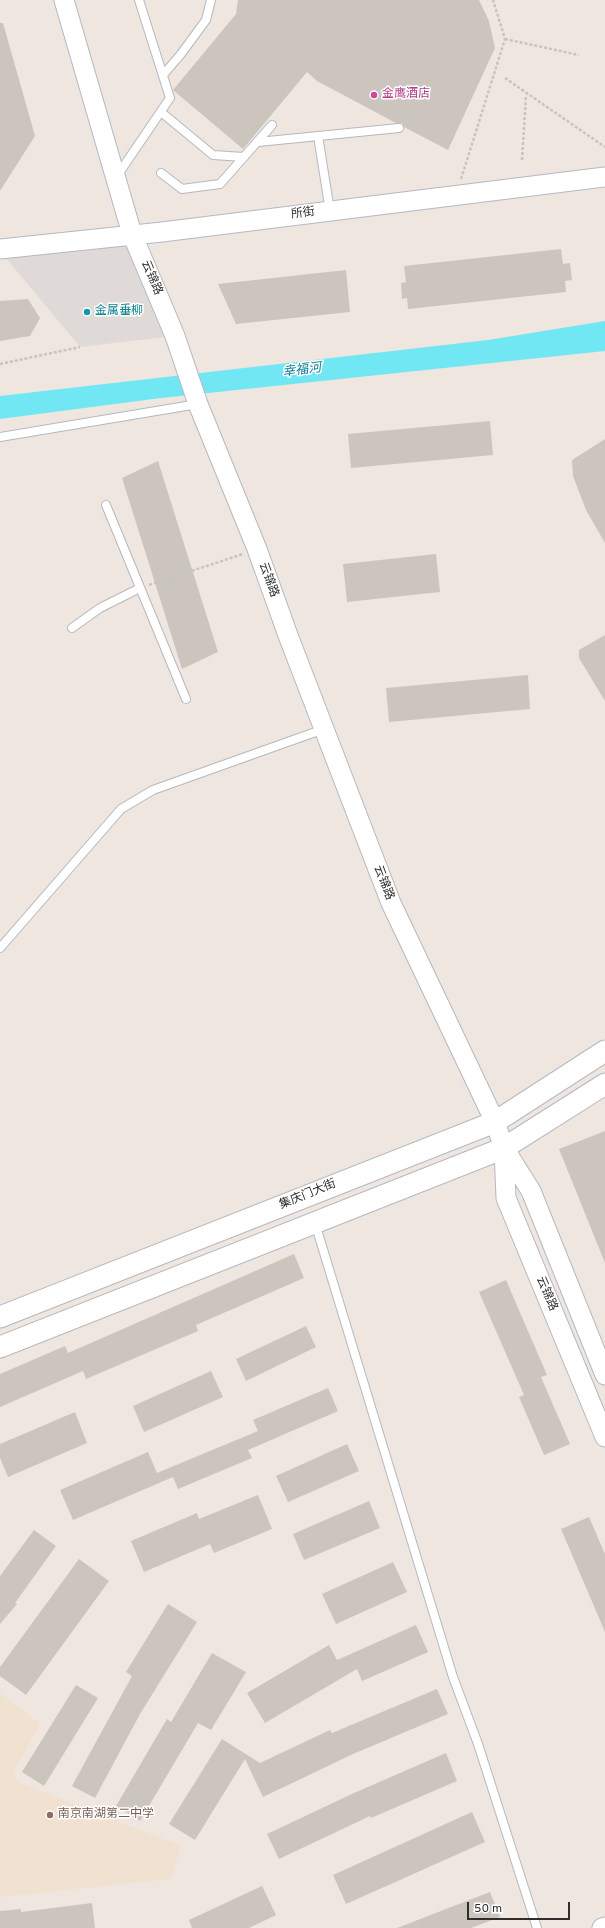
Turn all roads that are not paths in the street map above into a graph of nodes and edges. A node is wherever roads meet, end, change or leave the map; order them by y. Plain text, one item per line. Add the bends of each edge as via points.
1 (64, 0) edge
2 (139, 0) edge
3 (211, 0) edge
4 (163, 74) junction
5 (161, 112) junction
6 (272, 125) dead end
7 (400, 128) dead end
8 (318, 136) junction
9 (258, 142) junction
10 (244, 157) junction
11 (161, 173) dead end
12 (605, 177) edge
13 (116, 178) junction
14 (330, 211) junction
15 (132, 234) junction
16 (0, 249) edge
17 (198, 404) junction
18 (0, 437) edge
19 (106, 506) dead end
20 (140, 588) junction
21 (72, 628) dead end
22 (186, 699) dead end
23 (324, 729) junction
24 (0, 948) edge
25 (605, 1051) edge
26 (605, 1084) edge
27 (495, 1122) junction
28 (504, 1148) junction
29 (314, 1223) junction
30 (0, 1317) edge
31 (0, 1347) edge
32 (605, 1375) edge
33 (605, 1437) edge
34 (605, 1927) edge
35 (537, 1928) edge
36 (602, 1928) edge

1 - 13 street, 云锦路
2 - 4 lane
3 - 4 lane via 206,20
4 - 5 lane via 170,98
5 - 10 lane via 213,154
5 - 13 lane
6 - 9 lane
7 - 8 lane
8 - 9 lane
8 - 14 lane
9 - 10 lane
10 - 11 lane via 220,184 182,189
12 - 14 street, 所街
13 - 15 street, 云锦路
14 - 15 street, 所街
15 - 16 street, 所街
15 - 17 street, 云锦路 via 175,336
17 - 18 lane
17 - 23 street, 云锦路 via 257,549
19 - 20 lane
20 - 21 lane via 100,608
20 - 22 lane
23 - 24 lane via 153,790 121,809
23 - 27 street, 云锦路 via 391,903
25 - 27 main road, 集庆门大街
26 - 28 main road
27 - 28 street, 云锦路
27 - 30 main road, 集庆门大街
28 - 29 main road
28 - 32 street, 云锦路 via 531,1190
28 - 33 street, 云锦路 via 506,1198
29 - 31 main road
29 - 35 lane via 453,1677 478,1744
34 - 36 street

